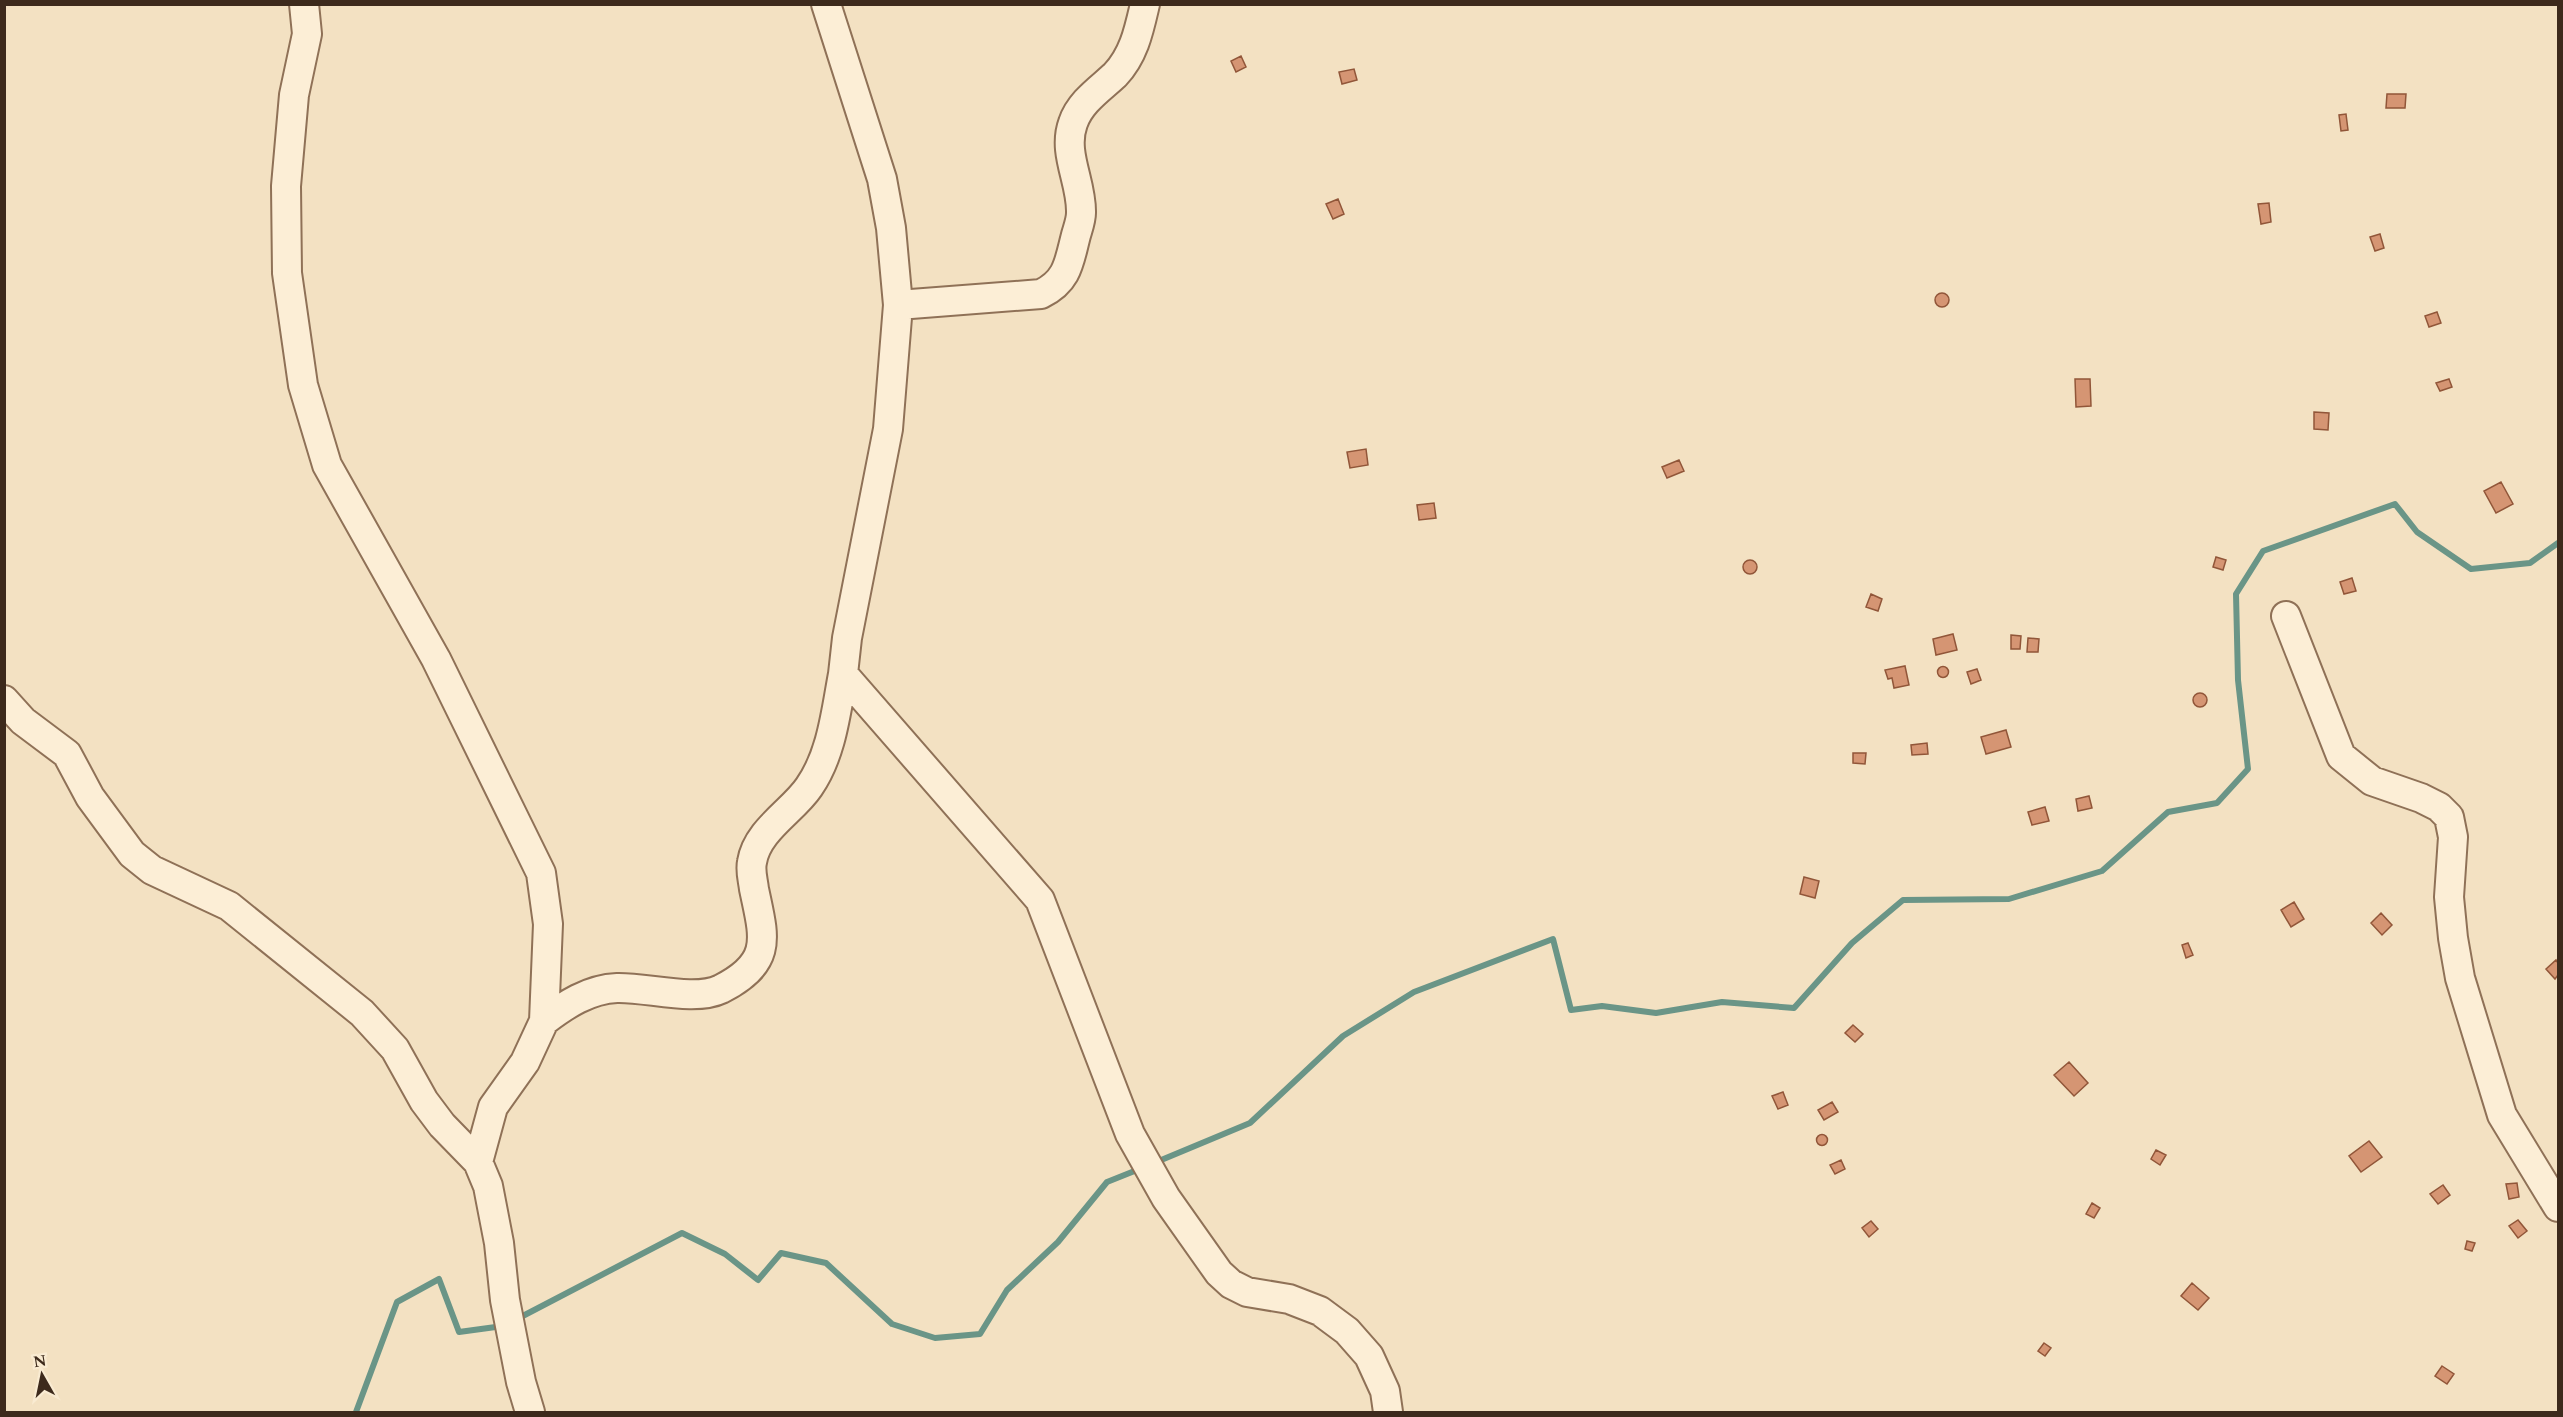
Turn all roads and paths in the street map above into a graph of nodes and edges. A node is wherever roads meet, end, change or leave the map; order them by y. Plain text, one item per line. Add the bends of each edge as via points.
1 (304, 4) edge
2 (826, 4) edge
3 (1145, 4) edge
4 (898, 305) junction
5 (2286, 616) dead end
6 (843, 674) junction
7 (4, 700) edge
8 (544, 1021) junction
9 (478, 1162) junction
10 (2559, 1207) edge
11 (530, 1413) edge
12 (1388, 1413) edge

1 - 8 street via 307,34 294,94 286,186 287,273 303,385 327,465 436,659 541,873 548,924
2 - 4 street via 882,179
3 - 4 street via 1137,40 1128,57 1073,122 1070,148 1081,213 1068,268 1055,287 1041,294
4 - 6 street via 888,429
5 - 10 street via 2341,756 2372,781 2421,798 2449,817 2453,837 2449,897 2460,978 2502,1115
6 - 8 street via 831,732 815,777 754,853 751,871 764,936 755,961 720,990 680,993 616,988 593,992 569,1002
6 - 12 street via 1040,900 1130,1134 1166,1198 1219,1273 1247,1292 1289,1299 1320,1311 1347,1331 1369,1356 1385,1391
7 - 9 street via 22,721 67,754 90,797 132,854 152,870 229,906 362,1013 395,1049 442,1125
8 - 9 street via 525,1062 494,1107
9 - 11 street via 488,1186 505,1300

